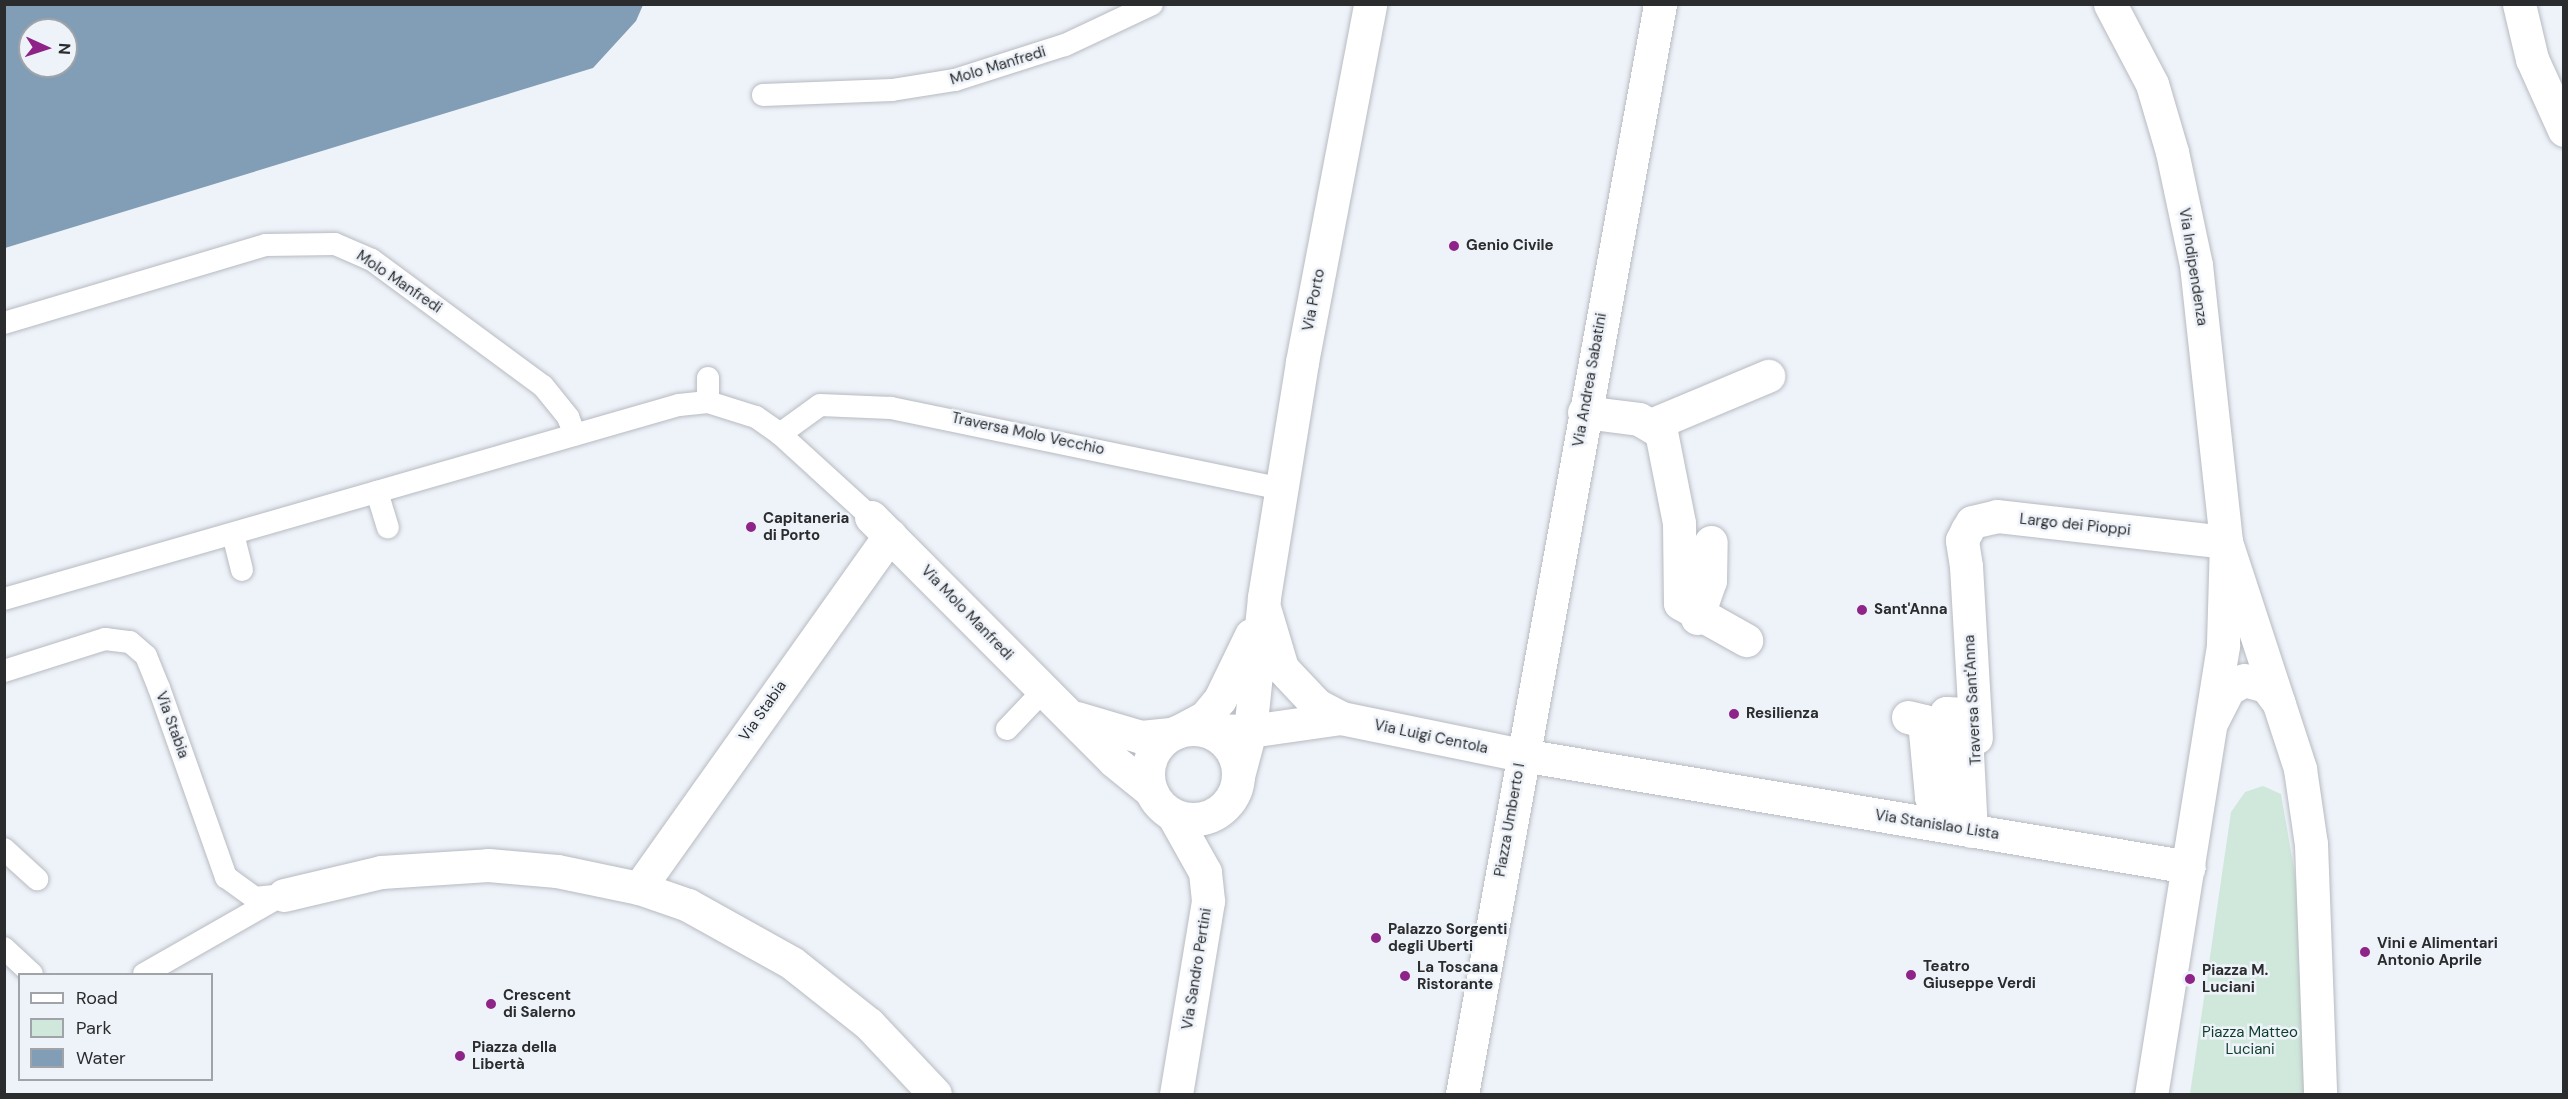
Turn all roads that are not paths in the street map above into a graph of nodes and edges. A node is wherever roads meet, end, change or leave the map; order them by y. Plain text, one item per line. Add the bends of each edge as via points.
1 (1152, 4) edge
2 (1370, 4) edge
3 (1660, 4) edge
4 (2110, 4) edge
5 (2519, 4) edge
6 (762, 95) dead end
7 (2564, 130) edge
8 (4, 323) edge
9 (1768, 376) dead end
10 (708, 378) dead end
11 (708, 402) junction
12 (1584, 412) junction
13 (1653, 424) junction
14 (780, 434) junction
15 (574, 435) junction
16 (1282, 489) junction
17 (377, 492) junction
18 (880, 526) junction
19 (387, 527) dead end
20 (233, 534) junction
21 (1711, 542) dead end
22 (2226, 542) junction
23 (1966, 566) joint
24 (242, 570) dead end
25 (1264, 597) junction
26 (4, 599) edge
27 (1697, 618) junction
28 (1746, 640) dead end
29 (4, 671) edge
30 (1052, 700) junction
31 (2279, 703) junction
32 (1908, 717) dead end
33 (1341, 718) junction
34 (2212, 721) junction
35 (1007, 729) dead end
36 (1250, 731) junction
37 (1184, 732) junction
38 (1522, 755) junction
39 (1239, 776) junction
40 (1685, 783) joint
41 (1151, 791) junction
42 (1173, 815) junction
43 (1978, 832) junction
44 (4, 849) edge
45 (2189, 867) junction
46 (37, 879) dead end
47 (639, 888) junction
48 (284, 894) junction
49 (4, 948) edge
50 (30, 973) edge
51 (147, 973) edge
52 (935, 1095) edge
53 (1176, 1095) edge
54 (1462, 1095) edge
55 (2151, 1095) edge
56 (2320, 1095) edge

1 - 6 lane, Molo Manfredi via 1065,45 955,80 892,90
2 - 16 street, Via Porto
3 - 12 street, Via Andrea Sabatini
4 - 22 street, Via Indipendenza via 2152,84 2172,152 2196,265
5 - 7 street via 2532,59
8 - 15 lane, Molo Manfredi via 266,245 335,244 372,260 543,386 568,417
9 - 13 street
10 - 11 lane
11 - 14 lane via 756,417
11 - 15 lane
12 - 13 street
12 - 38 street, Via Andrea Sabatini
13 - 27 street via 1663,438 1679,523 1678,597
14 - 16 lane, Traversa Molo Vecchio via 819,405 891,408
14 - 18 lane
15 - 17 lane
16 - 25 street, Via Porto
17 - 19 lane
17 - 20 lane
18 - 30 street, Via Molo Manfredi
18 - 47 street, Via Stabia
20 - 24 lane
20 - 26 lane
21 - 27 street via 1710,581
22 - 23 street, Largo dei Pioppi via 1997,516 1972,522 1967,530 1962,540
22 - 31 street
22 - 34 street via 2223,646
23 - 43 street, Traversa Sant'Anna
25 - 33 street, Via Luigi Centola via 1267,627 1282,668 1299,690
25 - 36 street, Via Porto
25 - 37 street, Via Porto via 1235,678 1205,717
27 - 28 street
29 - 48 lane, Via Stabia via 105,639 130,642 146,656 226,877 255,898
30 - 35 lane
30 - 37 street, Via Molo Manfredi via 1111,731
30 - 41 street, Via Molo Manfredi
31 - 34 street via 2266,686 2244,680 2228,689
31 - 56 street via 2300,769 2310,844
32 - 43 street via 1924,722 1931,796 1948,796 1946,713 1965,714
33 - 36 street, Via Luigi Centola
33 - 38 street, Via Luigi Centola
34 - 45 street
36 - 37 street, Via Molo Manfredi
36 - 39 street, Via Porto
37 - 39 street via 1229,746
37 - 41 street via 1149,765
38 - 40 street, Piazza Umberto I
38 - 54 street, Piazza Umberto I
39 - 42 street via 1222,810 1199,819
40 - 43 street, Via Stanislao Lista
41 - 42 street
42 - 53 street, Via Sandro Pertini via 1199,857 1208,901
43 - 45 street, Via Stanislao Lista
44 - 46 lane
45 - 55 street
47 - 48 street, Via Stabia via 557,871 488,864 381,872
47 - 52 street, Via Stabia via 688,905 792,963 869,1024
48 - 51 lane, Via Stabia
49 - 50 lane

